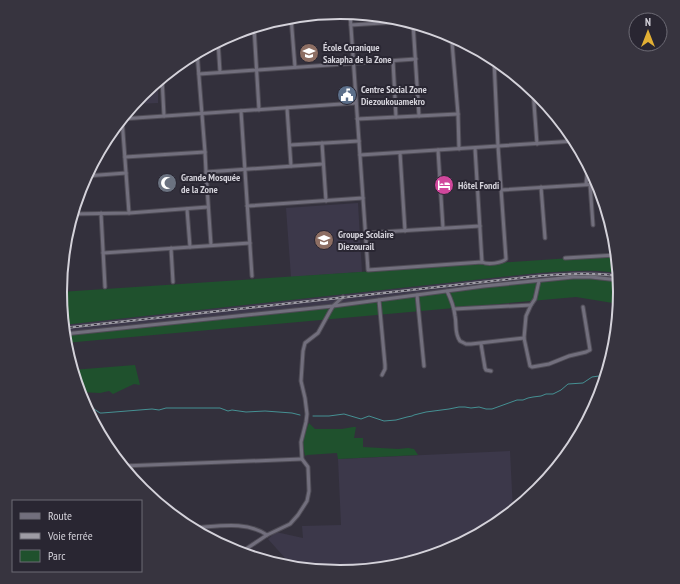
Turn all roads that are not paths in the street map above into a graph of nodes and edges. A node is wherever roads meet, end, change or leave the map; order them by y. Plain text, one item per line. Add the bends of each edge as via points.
1 (351, 20) edge
2 (380, 22) edge
3 (291, 23) edge
4 (351, 25) junction
5 (413, 29) edge
6 (254, 32) edge
7 (452, 43) edge
8 (218, 47) edge
9 (416, 59) junction
10 (198, 60) edge
11 (393, 61) junction
12 (354, 63) junction
13 (295, 67) junction
14 (494, 67) edge
15 (257, 70) junction
16 (220, 72) junction
17 (199, 74) junction
18 (162, 85) edge
19 (534, 100) edge
20 (356, 103) junction
21 (287, 108) junction
22 (260, 110) junction
23 (241, 111) junction
24 (203, 114) junction
25 (458, 114) junction
26 (164, 116) junction
27 (419, 116) junction
28 (396, 117) junction
29 (129, 118) edge
30 (357, 119) junction
31 (123, 127) edge
32 (359, 141) junction
33 (568, 142) edge
34 (322, 143) junction
35 (537, 144) junction
36 (290, 145) junction
37 (498, 146) junction
38 (474, 148) junction
39 (459, 149) junction
40 (438, 150) junction
41 (205, 152) junction
42 (400, 153) junction
43 (360, 155) junction
44 (125, 157) junction
45 (323, 164) junction
46 (291, 166) junction
47 (245, 170) junction
48 (206, 172) junction
49 (126, 174) junction
50 (93, 175) edge
51 (587, 176) edge
52 (586, 184) junction
53 (590, 184) joint
54 (541, 187) junction
55 (501, 190) junction
56 (363, 198) junction
57 (326, 200) junction
58 (247, 206) junction
59 (208, 208) junction
60 (187, 209) junction
61 (100, 213) junction
62 (129, 213) junction
63 (78, 214) edge
64 (593, 225) dead end
65 (480, 226) junction
66 (443, 228) junction
67 (405, 231) junction
68 (365, 234) junction
69 (545, 238) dead end
70 (250, 243) junction
71 (211, 245) junction
72 (190, 247) junction
73 (171, 248) junction
74 (103, 253) junction
75 (611, 256) edge
76 (566, 258) dead end
77 (482, 262) junction
78 (252, 276) dead end
79 (612, 279) edge
80 (539, 281) junction
81 (173, 282) dead end
82 (105, 287) dead end
83 (447, 291) junction
84 (417, 295) junction
85 (343, 298) dead end
86 (379, 300) junction
87 (531, 305) junction
88 (333, 306) junction
89 (582, 307) dead end
90 (454, 309) junction
91 (70, 333) edge
92 (524, 338) junction
93 (481, 344) junction
94 (424, 366) dead end
95 (491, 371) dead end
96 (382, 375) dead end
97 (302, 459) junction
98 (131, 466) edge
99 (202, 527) edge
100 (267, 535) junction
101 (247, 549) edge

1 - 4 street
2 - 4 street
3 - 13 street
4 - 12 street
5 - 9 street
6 - 15 street
7 - 25 street
8 - 16 street
9 - 11 street
9 - 27 street
10 - 17 street
11 - 12 street
11 - 28 street
12 - 13 street
12 - 20 street
13 - 15 street
14 - 37 street
15 - 16 street
15 - 22 street
16 - 17 street
17 - 24 street
18 - 26 street
19 - 35 street
20 - 21 street
20 - 30 street
21 - 22 street
21 - 36 street
22 - 23 street
23 - 24 street
23 - 47 street
24 - 26 street
24 - 41 street
25 - 27 street
25 - 39 street
26 - 29 street
27 - 28 street
28 - 30 street
30 - 32 street
31 - 44 street
32 - 34 street
32 - 43 street
33 - 35 street
34 - 36 street
34 - 45 street
35 - 37 street
36 - 46 street
37 - 38 street
37 - 55 street
38 - 39 street
38 - 65 street
39 - 40 street
40 - 42 street
40 - 66 street
41 - 44 street
41 - 48 street
42 - 43 street
42 - 67 street
43 - 56 street
44 - 49 street
45 - 46 street
45 - 57 street
46 - 47 street
47 - 48 street
47 - 58 street
48 - 59 street
49 - 50 street
49 - 62 street
51 - 52 street
52 - 53 street
52 - 54 street
53 - 64 street
54 - 55 street
54 - 69 street
55 - 77 street via 506,259 489,264
56 - 57 street
56 - 68 street
57 - 58 street
58 - 70 street
59 - 60 street
59 - 71 street
60 - 62 street
60 - 72 street
61 - 62 street
61 - 63 street
61 - 74 street
65 - 66 street
65 - 77 street
66 - 67 street
67 - 68 street
68 - 77 street via 368,270
70 - 71 street
70 - 78 street
71 - 72 street
72 - 73 street
73 - 74 street
73 - 81 street
74 - 82 street
75 - 76 street
79 - 80 street via 591,277
80 - 83 street
80 - 87 street
83 - 84 street
83 - 90 street
84 - 86 street
84 - 94 street
85 - 88 street
86 - 88 street
86 - 96 street via 385,365
87 - 90 street
87 - 92 street via 526,316
88 - 91 street
88 - 97 street via 320,331 305,343 303,351 301,381 307,414 300,442
89 - 92 street via 590,350 532,367
90 - 93 street via 456,334 460,341 466,344
92 - 93 street
93 - 95 street via 485,368
97 - 98 street
97 - 100 street via 308,468 307,501 290,524
99 - 100 street via 238,525
100 - 101 street

